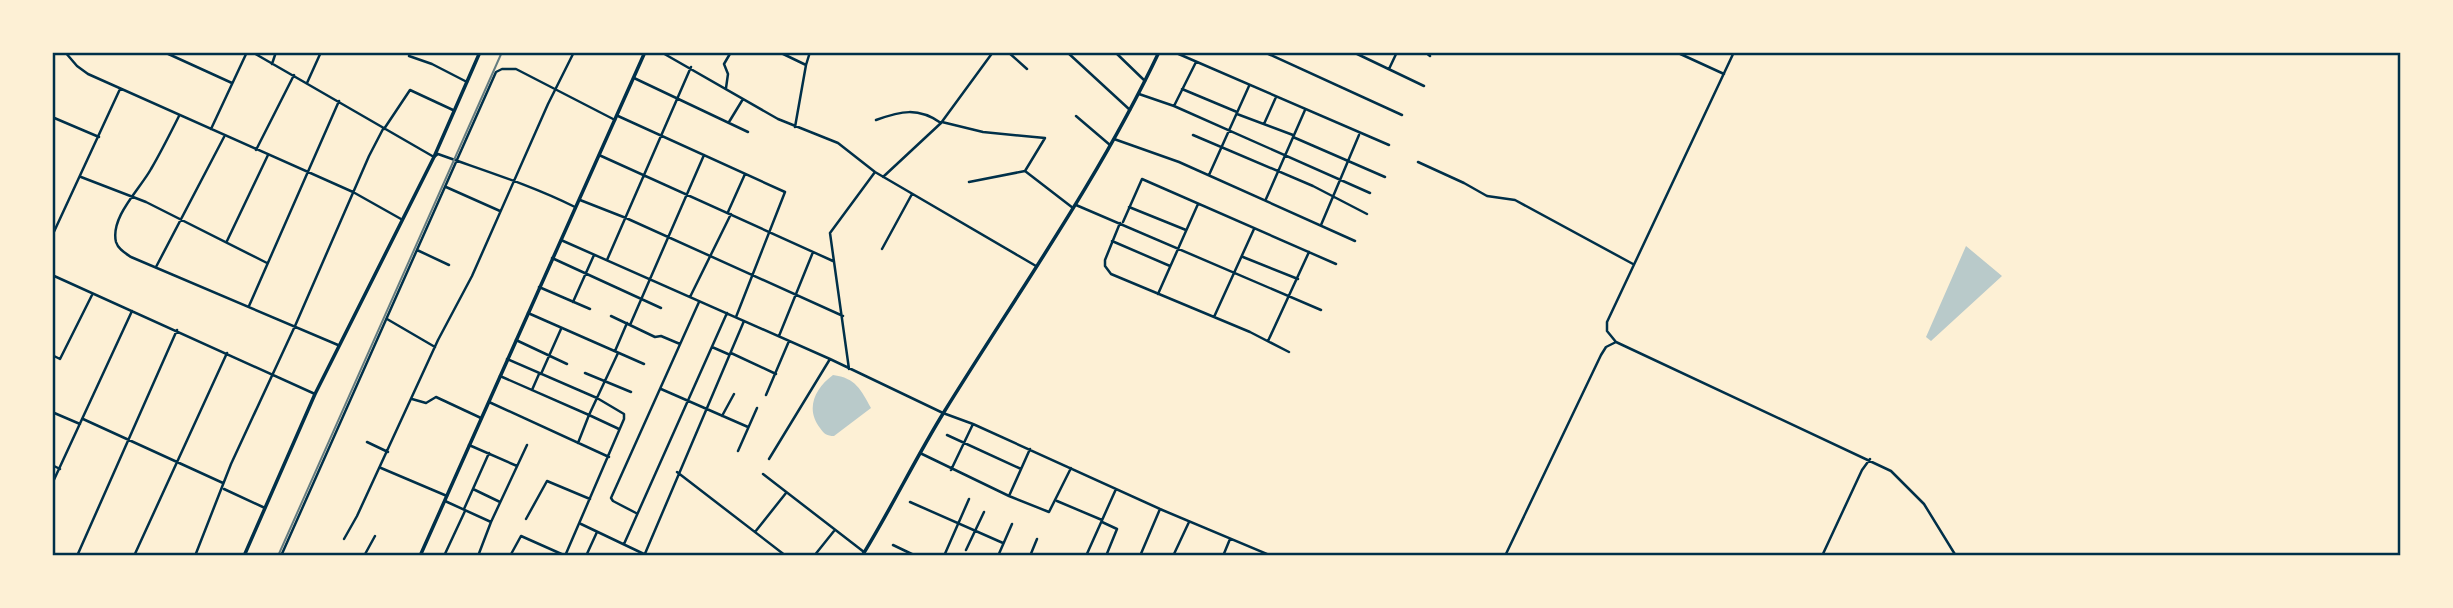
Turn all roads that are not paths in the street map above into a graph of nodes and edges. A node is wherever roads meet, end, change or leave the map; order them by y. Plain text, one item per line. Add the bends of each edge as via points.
1 (65, 52) edge
2 (164, 52) edge
3 (247, 52) edge
4 (252, 52) edge
5 (276, 52) edge
6 (321, 52) edge
7 (480, 52) edge
8 (574, 52) edge
9 (645, 52) edge
10 (662, 52) edge
11 (731, 52) edge
12 (779, 52) edge
13 (810, 52) edge
14 (993, 52) edge
15 (1008, 52) edge
16 (1067, 52) edge
17 (1115, 52) edge
18 (1159, 52) edge
19 (1174, 52) edge
20 (1264, 52) edge
21 (1353, 52) edge
22 (1397, 52) edge
23 (1424, 52) edge
24 (1676, 52) edge
25 (1734, 52) edge
26 (409, 56) dead end
27 (1430, 56) dead end
28 (1196, 61) junction
29 (272, 64) junction
30 (806, 65) junction
31 (691, 67) junction
32 (1027, 69) dead end
33 (1389, 69) junction
34 (1724, 74) junction
35 (294, 75) junction
36 (634, 78) junction
37 (1146, 81) junction
38 (467, 82) junction
39 (232, 83) junction
40 (307, 83) junction
41 (1249, 85) junction
42 (1424, 86) dead end
43 (726, 88) junction
44 (120, 89) junction
45 (555, 89) junction
46 (1182, 89) junction
47 (1139, 94) junction
48 (1276, 97) junction
49 (679, 98) junction
50 (743, 99) junction
51 (339, 102) junction
52 (1174, 106) junction
53 (453, 110) junction
54 (1130, 110) junction
55 (1306, 110) junction
56 (1238, 113) junction
57 (1402, 115) dead end
58 (179, 116) junction
59 (1076, 116) dead end
60 (54, 117) edge
61 (616, 118) junction
62 (876, 120) dead end
63 (729, 122) junction
64 (52, 123) edge
65 (941, 123) junction
66 (1264, 124) junction
67 (795, 127) junction
68 (384, 129) junction
69 (211, 130) junction
70 (1230, 131) junction
71 (748, 132) dead end
72 (1360, 133) junction
73 (1193, 135) dead end
74 (225, 136) junction
75 (662, 136) junction
76 (99, 137) junction
77 (1294, 137) junction
78 (1114, 139) junction
79 (1110, 145) junction
80 (1389, 145) dead end
81 (1222, 147) junction
82 (256, 150) junction
83 (268, 155) junction
84 (599, 155) junction
85 (704, 155) junction
86 (1285, 155) junction
87 (433, 156) junction
88 (457, 161) junction
89 (1349, 161) junction
90 (1418, 162) dead end
91 (307, 171) junction
92 (1025, 171) junction
93 (875, 172) junction
94 (1278, 172) junction
95 (745, 174) junction
96 (646, 175) junction
97 (1209, 176) junction
98 (81, 177) junction
99 (883, 177) junction
100 (1385, 177) dead end
101 (1341, 180) junction
102 (514, 181) junction
103 (969, 182) dead end
104 (445, 187) junction
105 (353, 192) junction
106 (1370, 193) dead end
107 (687, 194) junction
108 (913, 194) junction
109 (131, 196) junction
110 (1334, 197) junction
111 (579, 200) junction
112 (1266, 200) junction
113 (1198, 204) junction
114 (1074, 206) junction
115 (575, 207) junction
116 (1129, 207) junction
117 (500, 211) junction
118 (729, 213) junction
119 (1367, 214) dead end
120 (626, 218) junction
121 (181, 219) junction
122 (401, 219) junction
123 (1121, 223) junction
124 (1321, 225) junction
125 (1254, 229) junction
126 (1186, 230) junction
127 (771, 232) junction
128 (53, 234) edge
129 (669, 237) junction
130 (560, 240) junction
131 (1112, 240) junction
132 (1355, 241) dead end
133 (227, 242) junction
134 (882, 249) dead end
135 (1178, 249) junction
136 (416, 250) junction
137 (813, 252) junction
138 (1309, 252) junction
139 (594, 255) junction
140 (1242, 256) junction
141 (710, 257) junction
142 (551, 258) junction
143 (607, 260) junction
144 (834, 261) junction
145 (267, 263) junction
146 (1336, 264) dead end
147 (1633, 264) junction
148 (449, 265) dead end
149 (1036, 266) junction
150 (1170, 266) junction
151 (156, 267) junction
152 (586, 274) junction
153 (1234, 274) junction
154 (52, 275) edge
155 (752, 275) junction
156 (651, 279) junction
157 (1298, 279) junction
158 (539, 287) junction
159 (92, 294) junction
160 (795, 295) junction
161 (1157, 295) junction
162 (690, 297) junction
163 (1290, 297) junction
164 (642, 299) junction
165 (573, 302) junction
166 (699, 302) junction
167 (249, 306) junction
168 (661, 308) dead end
169 (590, 309) dead end
170 (1321, 310) dead end
171 (132, 311) junction
172 (527, 313) junction
173 (727, 313) junction
174 (611, 316) dead end
175 (843, 316) junction
176 (736, 317) junction
177 (1214, 317) junction
178 (386, 318) junction
179 (744, 321) junction
180 (629, 324) junction
181 (295, 326) junction
182 (561, 328) junction
183 (177, 330) junction
184 (779, 336) junction
185 (516, 340) junction
186 (789, 341) junction
187 (1268, 341) junction
188 (1616, 342) junction
189 (680, 344) junction
190 (338, 345) junction
191 (435, 347) junction
192 (712, 347) junction
193 (616, 352) junction
194 (1289, 352) dead end
195 (227, 353) junction
196 (729, 354) junction
197 (52, 355) edge
198 (549, 356) junction
199 (507, 359) junction
200 (830, 359) junction
201 (567, 364) dead end
202 (644, 365) dead end
203 (849, 369) junction
204 (585, 373) dead end
205 (776, 373) junction
206 (540, 374) junction
207 (274, 375) junction
208 (500, 376) junction
209 (604, 381) junction
210 (660, 389) junction
211 (532, 390) junction
212 (631, 392) dead end
213 (315, 394) junction
214 (734, 394) dead end
215 (766, 395) dead end
216 (597, 398) junction
217 (412, 399) junction
218 (489, 402) junction
219 (687, 402) junction
220 (757, 408) dead end
221 (705, 409) junction
222 (52, 412) edge
223 (943, 413) junction
224 (589, 415) junction
225 (722, 416) junction
226 (481, 418) junction
227 (83, 419) junction
228 (973, 424) junction
229 (80, 425) junction
230 (748, 427) junction
231 (620, 430) junction
232 (947, 435) dead end
233 (127, 439) junction
234 (367, 442) dead end
235 (578, 443) junction
236 (964, 443) junction
237 (469, 445) junction
238 (527, 445) dead end
239 (1030, 449) junction
240 (738, 451) dead end
241 (388, 452) junction
242 (489, 453) junction
243 (920, 453) junction
244 (609, 457) junction
245 (769, 459) dead end
246 (1870, 459) junction
247 (177, 462) junction
248 (52, 466) edge
249 (517, 466) junction
250 (381, 468) junction
251 (1071, 468) junction
252 (60, 469) junction
253 (1021, 469) junction
254 (951, 470) junction
255 (677, 472) junction
256 (763, 474) dead end
257 (224, 483) junction
258 (52, 484) edge
259 (222, 488) junction
260 (473, 489) junction
261 (1116, 489) junction
262 (786, 493) junction
263 (1009, 496) junction
264 (446, 499) junction
265 (590, 499) junction
266 (969, 499) dead end
267 (1056, 500) junction
268 (500, 502) junction
269 (910, 502) dead end
270 (265, 508) junction
271 (1160, 509) junction
272 (465, 510) junction
273 (984, 512) dead end
274 (638, 514) junction
275 (526, 519) dead end
276 (1102, 521) junction
277 (1190, 521) junction
278 (491, 522) junction
279 (580, 523) junction
280 (959, 523) junction
281 (1012, 524) dead end
282 (835, 530) junction
283 (975, 530) junction
284 (597, 532) junction
285 (755, 532) junction
286 (375, 536) dead end
287 (344, 539) dead end
288 (1037, 539) dead end
289 (1231, 539) junction
290 (1003, 543) junction
291 (624, 544) junction
292 (893, 545) dead end
293 (966, 550) dead end
294 (863, 554) edge
295 (77, 555) edge
296 (134, 555) edge
297 (195, 555) edge
298 (244, 555) edge
299 (281, 555) edge
300 (365, 555) edge
301 (420, 555) edge
302 (444, 555) edge
303 (478, 555) edge
304 (510, 555) edge
305 (565, 555) edge
306 (586, 555) edge
307 (644, 555) edge
308 (786, 555) edge
309 (814, 555) edge
310 (916, 555) edge
311 (944, 555) edge
312 (998, 555) edge
313 (1030, 555) edge
314 (1086, 555) edge
315 (1106, 555) edge
316 (1140, 555) edge
317 (1175, 555) edge
318 (1223, 555) edge
319 (1272, 555) edge
320 (1505, 555) edge
321 (1822, 555) edge
322 (1956, 555) edge

1 - 44 street via 76,66
2 - 39 street
3 - 39 street
4 - 29 street
5 - 29 street
6 - 40 street
7 - 38 street
8 - 45 street
9 - 36 street
10 - 31 street
11 - 43 street via 724,62
12 - 30 street
13 - 30 street
14 - 65 street
15 - 32 street
16 - 54 street
17 - 37 street
18 - 37 street
19 - 28 street
20 - 57 street
21 - 33 street
22 - 33 street
23 - 27 street
24 - 34 street
25 - 34 street
26 - 38 street
28 - 41 street
28 - 46 street
29 - 35 street
30 - 67 street
31 - 43 street
31 - 49 street
33 - 42 street
34 - 147 street
35 - 40 street
35 - 82 street
36 - 49 street
36 - 61 street
37 - 47 street
38 - 53 street
39 - 69 street
40 - 51 street
41 - 48 street
41 - 56 street
43 - 50 street
44 - 58 street
44 - 76 street
45 - 61 street
45 - 88 street via 516,69 496,72
45 - 102 street
46 - 52 street
46 - 56 street
47 - 52 street
47 - 54 street
48 - 55 street
48 - 66 street
49 - 63 street
49 - 75 street
50 - 63 street
50 - 67 street
51 - 68 street
51 - 91 street
52 - 70 street
53 - 68 street via 410,90
53 - 87 street
54 - 78 street
55 - 72 street
55 - 77 street
56 - 66 street
56 - 70 street
58 - 69 street
58 - 109 street via 144,182
59 - 79 street
60 - 64 street
60 - 76 street
61 - 75 street
61 - 84 street
62 - 65 street via 911,110
63 - 71 street
65 - 92 street via 1045,138
65 - 99 street
66 - 77 street
67 - 93 street via 838,143
68 - 87 street
68 - 105 street
69 - 74 street
70 - 81 street
70 - 86 street
72 - 80 street
72 - 89 street
73 - 81 street
74 - 82 street
74 - 121 street
75 - 85 street
75 - 96 street
76 - 98 street
77 - 86 street
77 - 89 street
78 - 79 street
78 - 97 street
79 - 114 street
81 - 94 street
81 - 97 street
82 - 83 street
83 - 91 street
83 - 133 street
84 - 96 street
84 - 111 street
85 - 95 street
85 - 107 street
86 - 94 street
86 - 101 street
87 - 88 street
87 - 122 street
88 - 102 street
88 - 104 street
89 - 100 street
89 - 101 street
90 - 147 street via 1481,194 1515,201
91 - 105 street
91 - 145 street
92 - 103 street
92 - 114 street
93 - 99 street
93 - 144 street via 830,233
94 - 110 street
94 - 112 street
95 - 118 street
95 - 127 street via 785,192
96 - 107 street
96 - 120 street
97 - 112 street
98 - 109 street
98 - 128 street
99 - 108 street
101 - 106 street
101 - 110 street
102 - 115 street
102 - 117 street
104 - 117 street
104 - 136 street
105 - 122 street
105 - 181 street
107 - 118 street
107 - 129 street
108 - 134 street
108 - 149 street
109 - 121 street
109 - 151 street via 117,227 117,243 131,257
110 - 119 street
110 - 124 street
111 - 115 street
111 - 120 street
112 - 124 street
113 - 116 street via 1142,179
113 - 125 street
113 - 126 street
114 - 123 street
114 - 149 street
115 - 130 street
116 - 123 street
116 - 126 street
117 - 191 street
118 - 127 street
118 - 141 street
120 - 129 street
120 - 143 street
121 - 133 street
121 - 151 street
122 - 190 street
123 - 131 street
123 - 135 street
124 - 132 street
125 - 138 street
125 - 140 street
126 - 135 street
127 - 137 street
127 - 155 street
129 - 141 street
129 - 156 street
130 - 139 street
130 - 142 street
131 - 150 street
131 - 161 street via 1105,260 1107,271
133 - 145 street
135 - 150 street
135 - 153 street
136 - 148 street
136 - 178 street
137 - 144 street
137 - 160 street
138 - 146 street
138 - 157 street
139 - 143 street
139 - 152 street
140 - 153 street
140 - 157 street
141 - 155 street
141 - 162 street
142 - 152 street
142 - 158 street
143 - 156 street
144 - 175 street
145 - 167 street
147 - 188 street via 1606,326
149 - 223 street
150 - 161 street
151 - 167 street
152 - 164 street
152 - 165 street
153 - 163 street
153 - 177 street
154 - 159 street
155 - 160 street
155 - 176 street
156 - 162 street
156 - 164 street
157 - 163 street
158 - 165 street
158 - 172 street
159 - 171 street
159 - 197 street via 60,359
160 - 175 street
160 - 184 street
161 - 177 street
162 - 166 street
163 - 170 street
163 - 187 street
164 - 168 street
164 - 180 street
165 - 169 street
166 - 173 street
166 - 189 street
167 - 181 street
171 - 183 street
171 - 227 street
172 - 182 street
172 - 185 street
173 - 176 street
173 - 192 street
174 - 180 street
175 - 203 street
176 - 179 street
177 - 187 street
178 - 191 street
178 - 299 street
179 - 184 street
179 - 196 street
180 - 189 street
180 - 193 street
181 - 190 street
181 - 207 street
182 - 193 street
182 - 198 street
183 - 195 street
183 - 233 street
184 - 186 street
185 - 198 street
185 - 199 street
186 - 200 street
186 - 205 street
187 - 194 street
188 - 246 street
188 - 320 street via 1606,346 1601,355
189 - 210 street
190 - 213 street
191 - 217 street
192 - 196 street
192 - 219 street
193 - 202 street
193 - 209 street
195 - 207 street
195 - 247 street
196 - 205 street
196 - 221 street
198 - 201 street
198 - 206 street
199 - 206 street
199 - 208 street
200 - 203 street
200 - 245 street
203 - 223 street
204 - 209 street
205 - 215 street
206 - 211 street
206 - 216 street
207 - 213 street
207 - 257 street
208 - 211 street
208 - 218 street
209 - 212 street
209 - 216 street
210 - 219 street
210 - 274 street via 611,498
211 - 224 street
213 - 270 street
214 - 225 street
216 - 224 street
216 - 231 street via 624,414
217 - 226 street via 426,403 436,397
217 - 241 street
218 - 226 street
218 - 235 street
219 - 221 street
219 - 274 street
220 - 230 street
221 - 225 street
221 - 255 street
222 - 229 street
223 - 228 street
223 - 243 street
224 - 231 street
224 - 235 street
225 - 230 street
226 - 237 street
227 - 229 street
227 - 233 street
228 - 236 street
228 - 239 street
229 - 252 street
230 - 240 street
231 - 244 street
232 - 236 street
233 - 247 street
233 - 295 street
234 - 241 street
235 - 244 street
236 - 253 street
236 - 254 street
237 - 242 street
237 - 264 street
238 - 249 street
239 - 251 street
239 - 253 street
241 - 250 street
242 - 249 street
242 - 260 street
243 - 254 street
243 - 294 street
244 - 265 street
246 - 321 street
246 - 322 street via 1914,492
247 - 257 street
247 - 296 street
248 - 252 street
249 - 268 street
250 - 264 street
250 - 287 street
251 - 261 street
251 - 267 street
252 - 258 street
253 - 263 street
254 - 263 street
255 - 285 street
255 - 307 street
256 - 262 street
257 - 259 street
259 - 270 street
259 - 297 street
260 - 268 street
260 - 272 street
261 - 271 street
261 - 276 street
262 - 282 street
262 - 285 street
263 - 267 street via 1047,512
264 - 272 street
264 - 301 street
265 - 275 street via 547,481
265 - 279 street
266 - 280 street
267 - 276 street
268 - 278 street
269 - 280 street
270 - 298 street
271 - 277 street
271 - 316 street
272 - 278 street
272 - 302 street
273 - 283 street
274 - 291 street
276 - 314 street
276 - 315 street via 1117,529
277 - 289 street
277 - 317 street
278 - 303 street
279 - 284 street
279 - 305 street
280 - 283 street
280 - 311 street
281 - 290 street
282 - 294 street
282 - 309 street
283 - 290 street
283 - 293 street
284 - 291 street
284 - 306 street
285 - 308 street
286 - 300 street
288 - 313 street
289 - 318 street
289 - 319 street
290 - 312 street
291 - 307 street
292 - 310 street
304 - 305 street via 521,536

